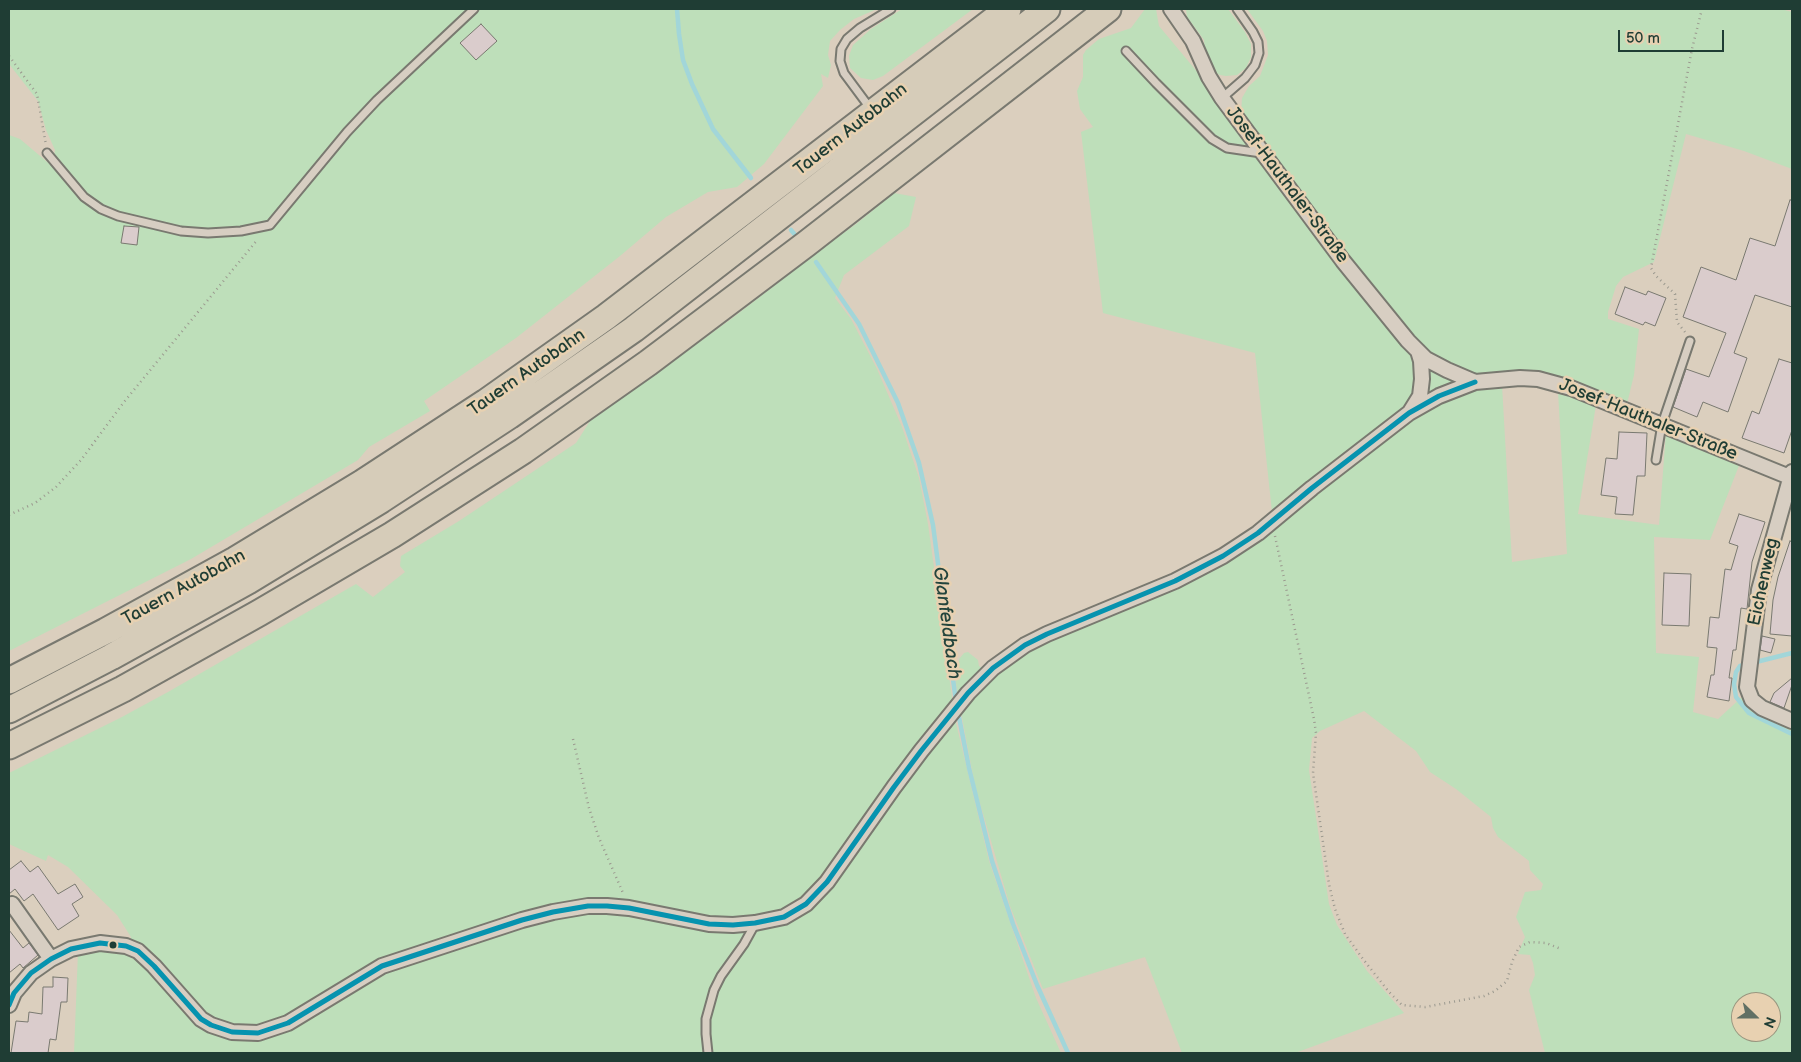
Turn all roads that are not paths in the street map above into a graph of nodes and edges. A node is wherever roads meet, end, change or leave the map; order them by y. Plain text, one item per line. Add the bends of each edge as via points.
1 (474, 9) edge
2 (891, 9) edge
3 (1008, 9) edge
4 (1047, 9) edge
5 (1108, 9) edge
6 (1171, 9) edge
7 (1237, 9) edge
8 (1126, 51) dead end
9 (1222, 98) junction
10 (874, 112) junction
11 (48, 153) road end
12 (1264, 154) junction
13 (1690, 341) road end
14 (1418, 351) junction
15 (1475, 382) junction
16 (1409, 414) junction
17 (1662, 424) junction
18 (1656, 460) dead end
19 (1791, 476) edge
20 (9, 681) edge
21 (9, 710) edge
22 (1792, 721) edge
23 (9, 746) edge
24 (12, 904) dead end
25 (755, 923) junction
26 (51, 958) junction
27 (9, 1005) edge
28 (708, 1053) edge

1 - 11 lane via 353,126 270,225 241,231 190,232 118,216 84,197
2 - 10 lane via 860,28 841,49 844,73
3 - 10 highway, Tauern Autobahn
4 - 21 highway via 634,329 509,416 381,500 248,581
5 - 23 highway via 806,244 648,363 523,451 392,535 260,613 123,689
6 - 9 street, Josef-Hauthaler-Straße via 1193,41
7 - 9 lane via 1256,37 1259,53 1245,78
8 - 12 lane via 1212,139 1227,148
9 - 12 street, Josef-Hauthaler-Straße
10 - 20 highway, Tauern Autobahn via 606,317 486,402 235,560
12 - 14 street, Josef-Hauthaler-Straße via 1344,261
13 - 17 lane
14 - 15 street, Josef-Hauthaler-Straße via 1426,359
14 - 16 street via 1422,379 1420,396
15 - 16 street via 1439,396
15 - 17 street, Josef-Hauthaler-Straße via 1520,378 1553,382
16 - 25 street via 1240,546 1167,584 1072,622 1026,645 993,668 949,716 816,894 784,917
17 - 18 lane
17 - 19 street, Josef-Hauthaler-Straße
19 - 22 street, Eichenweg via 1759,590 1747,688 1752,700 1762,708
24 - 26 street
25 - 26 street via 709,924 629,908 588,906 553,912 382,966 288,1023 258,1033 232,1032 210,1025 154,966 138,951 126,946 100,943
25 - 28 lane via 714,990 706,1019
26 - 27 street via 31,973 14,993

